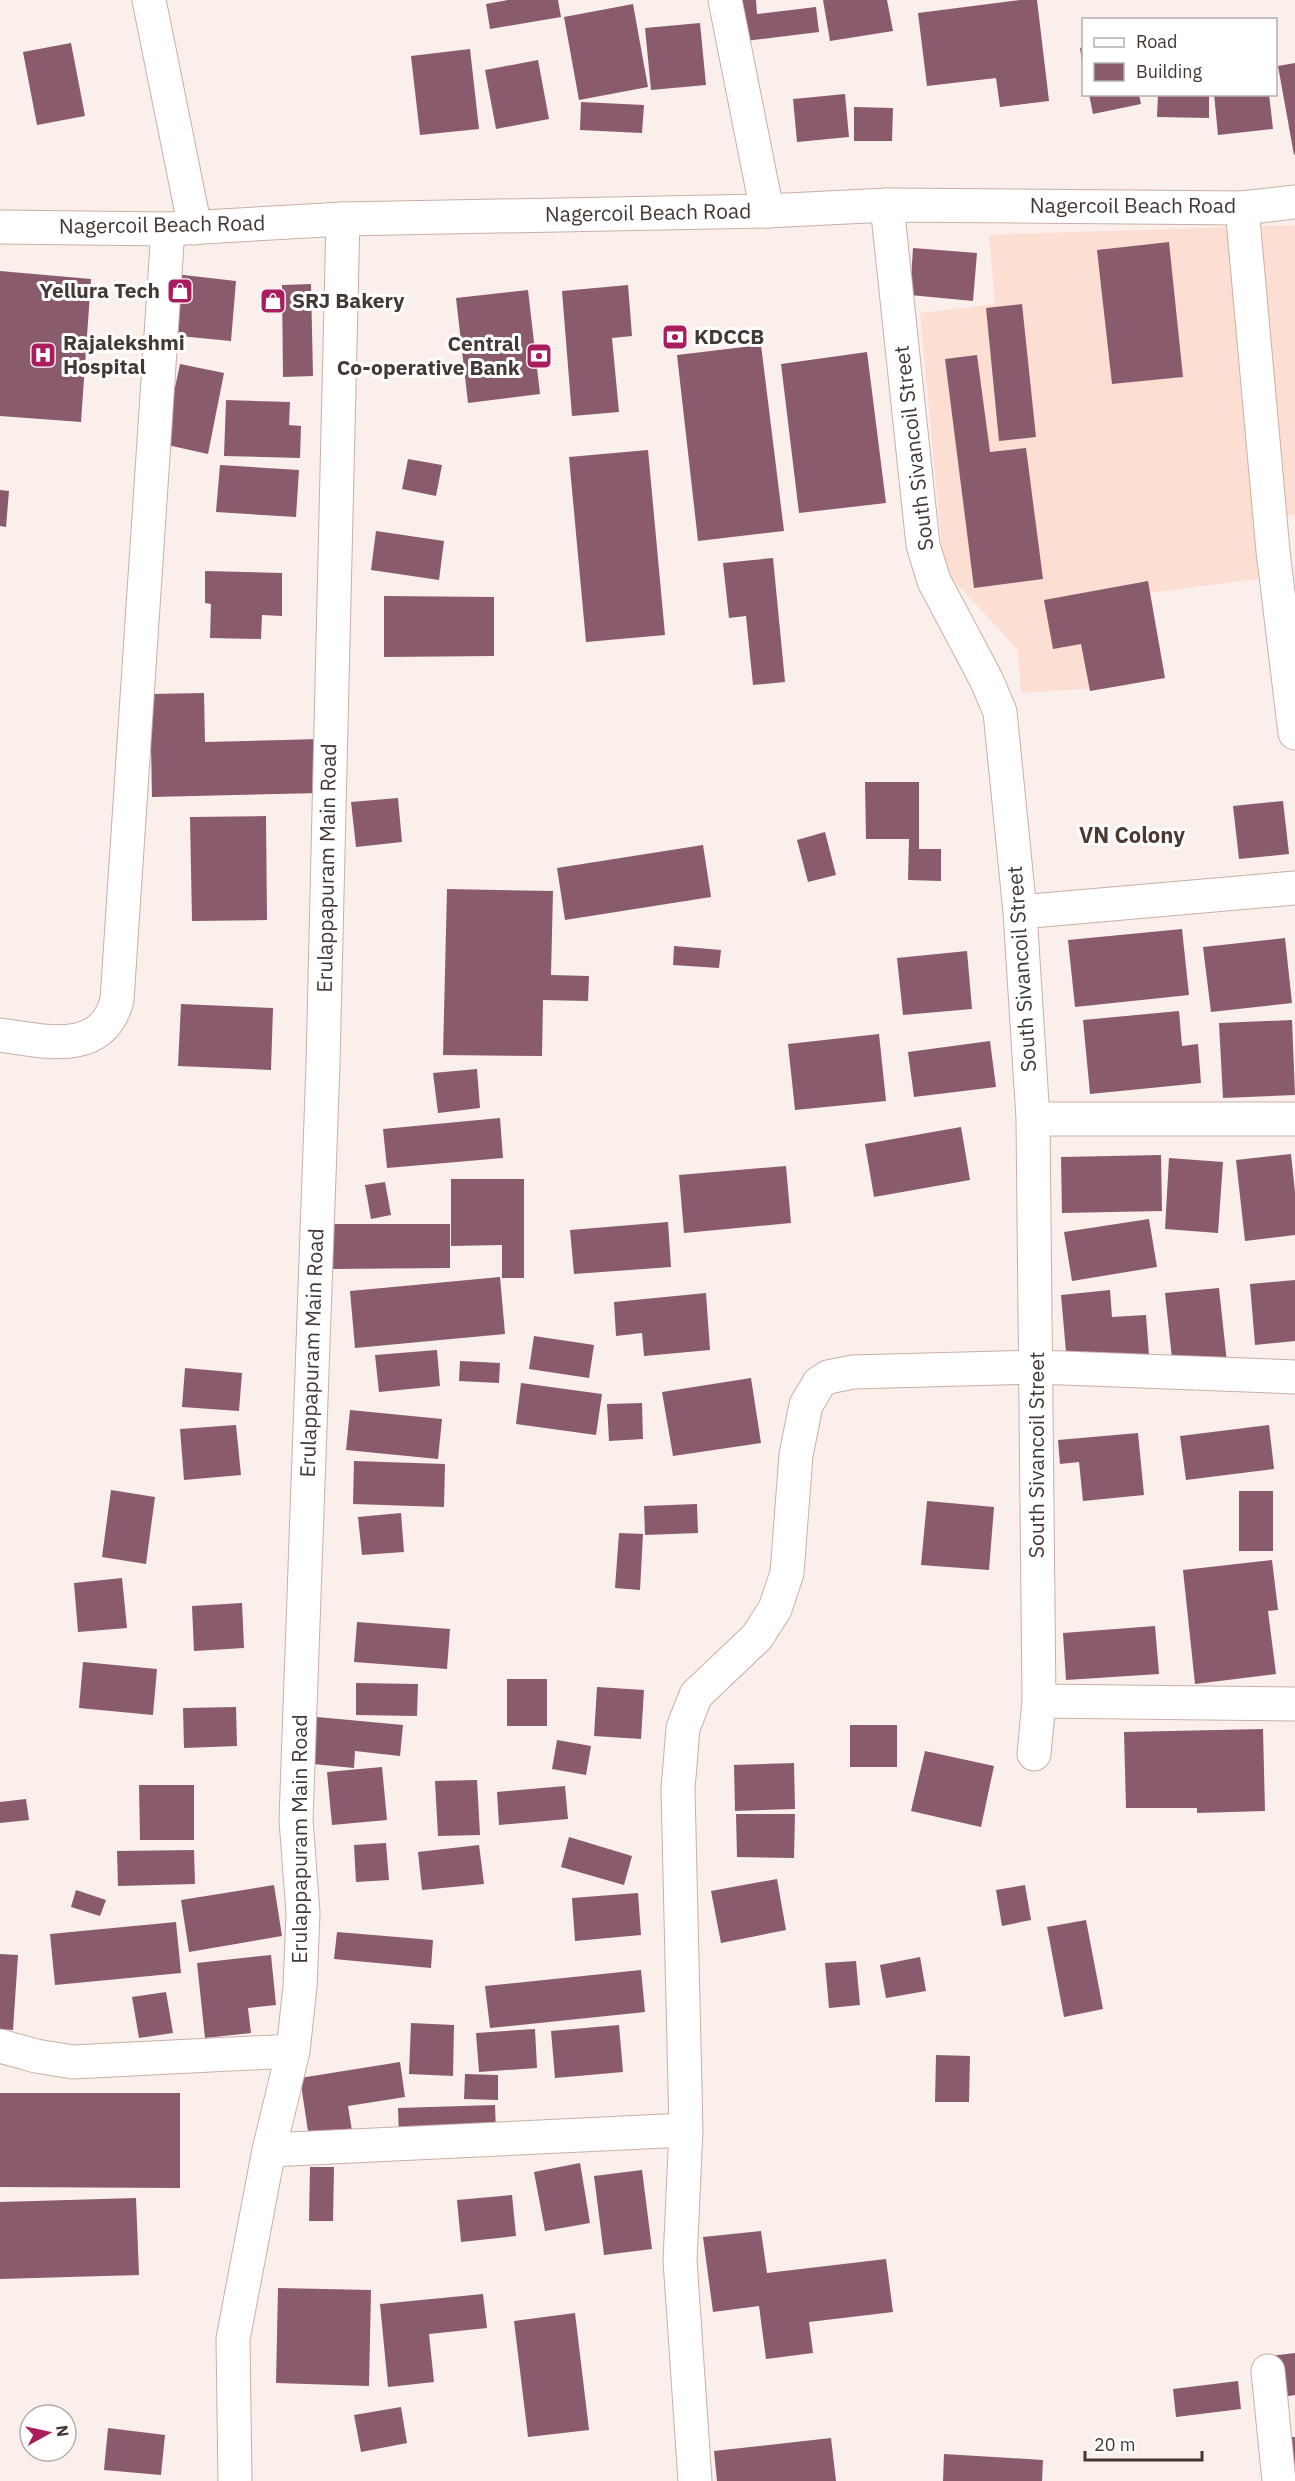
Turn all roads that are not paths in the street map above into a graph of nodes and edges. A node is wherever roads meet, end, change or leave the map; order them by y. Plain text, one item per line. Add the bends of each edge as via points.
1 (149, 0) edge
2 (725, 0) edge
3 (1295, 202) edge
4 (887, 205) junction
5 (1242, 208) junction
6 (767, 211) junction
7 (344, 219) junction
8 (0, 227) edge
9 (181, 229) junction
10 (1295, 733) edge
11 (1295, 888) edge
12 (1020, 912) junction
13 (0, 1035) edge
14 (1033, 1119) junction
15 (1295, 1119) edge
16 (1037, 1367) junction
17 (1295, 1377) edge
18 (1039, 1701) junction
19 (1295, 1704) edge
20 (1035, 1754) dead end
21 (0, 2046) edge
22 (293, 2051) junction
23 (686, 2130) junction
24 (269, 2150) junction
25 (1268, 2371) dead end
26 (235, 2481) edge
27 (695, 2481) edge
28 (1279, 2481) edge

1 - 9 street
2 - 6 street
3 - 5 street, Nagercoil Beach Road
4 - 5 street, Nagercoil Beach Road
4 - 6 street, Nagercoil Beach Road
4 - 12 street, South Sivancoil Street via 923,545 934,581 1000,712
5 - 10 street via 1273,551
6 - 7 street, Nagercoil Beach Road
7 - 9 street, Nagercoil Beach Road
7 - 22 street, Erulappapuram Main Road via 323,1064 296,1820 303,1913
8 - 9 street, Nagercoil Beach Road
9 - 13 street via 117,1000 107,1024 76,1041
11 - 12 street
12 - 14 street, South Sivancoil Street
14 - 15 street
14 - 16 street, South Sivancoil Street
16 - 17 street
16 - 18 street, South Sivancoil Street
16 - 23 street via 853,1372 819,1383 806,1405 796,1455 787,1573 775,1609 757,1637 696,1695 683,1728 678,1789
18 - 19 street
18 - 20 street, South Sivancoil Street
21 - 22 street via 73,2062
22 - 24 street, Erulappapuram Main Road
23 - 24 street
23 - 27 street via 680,2260
24 - 26 street, Erulappapuram Main Road via 233,2339
25 - 28 street

